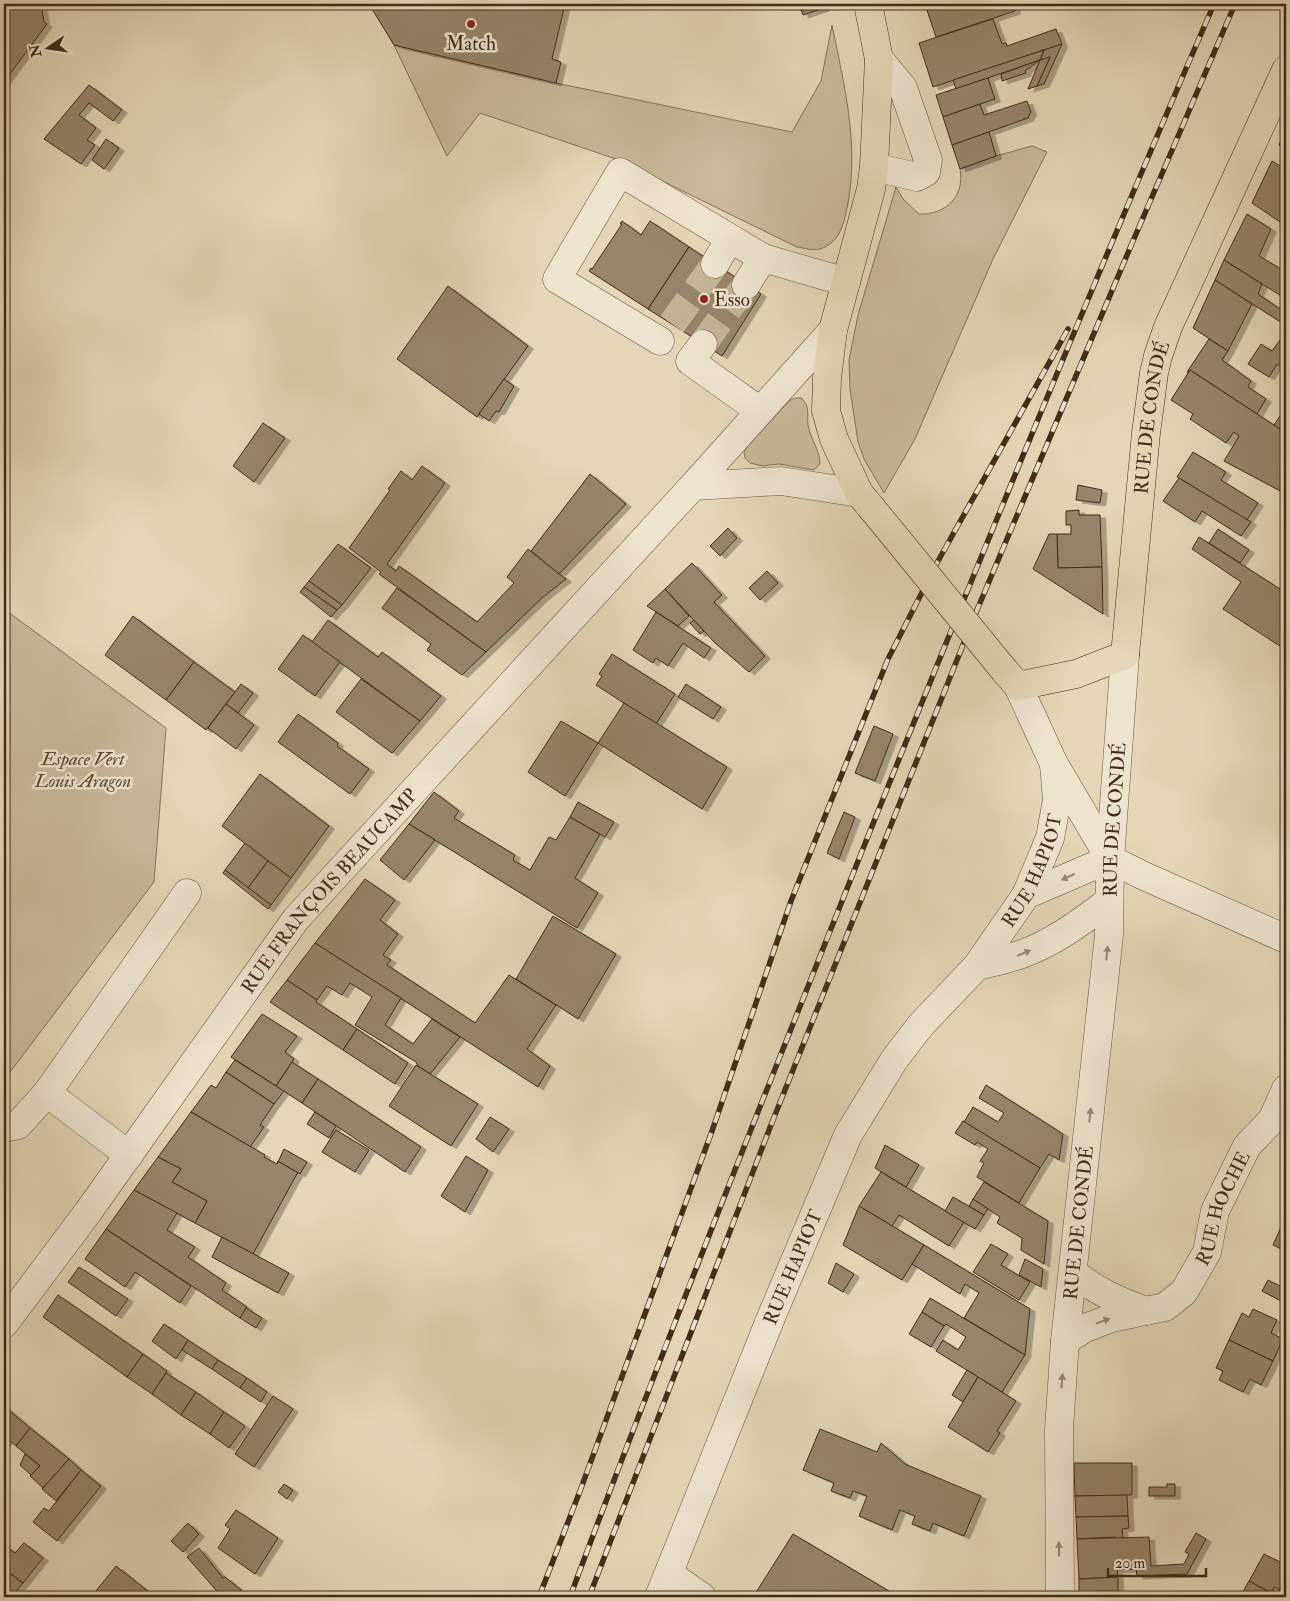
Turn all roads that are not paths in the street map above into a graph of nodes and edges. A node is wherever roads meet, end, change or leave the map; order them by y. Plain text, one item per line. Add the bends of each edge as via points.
1 (868, 4) edge
2 (879, 59) junction
3 (1286, 70) edge
4 (874, 167) junction
5 (730, 238) junction
6 (763, 258) junction
7 (715, 264) tunnel mouth
8 (846, 282) junction
9 (746, 284) tunnel mouth
10 (833, 330) junction
11 (760, 411) junction
12 (693, 486) junction
13 (864, 500) junction
14 (1125, 655) junction
15 (1011, 678) junction
16 (1054, 764) junction
17 (1110, 858) junction
18 (188, 893) dead end
19 (1026, 895) junction
20 (1109, 901) junction
21 (1286, 939) edge
22 (977, 966) junction
23 (1286, 1089) edge
24 (47, 1092) junction
25 (4, 1128) edge
26 (128, 1155) junction
27 (1073, 1272) junction
28 (1146, 1311) junction
29 (4, 1324) edge
30 (1065, 1341) junction
31 (664, 1586) edge
32 (702, 1597) edge
33 (1060, 1597) edge

1 - 2 main road
2 - 4 main road
2 - 4 street via 903,88 928,160 926,172 917,177
3 - 14 main road, RUE DE CONDÉ via 1168,327 1158,356 1146,433
4 - 8 main road
5 - 6 street
5 - 7 street
5 - 11 street via 620,172 557,280 666,332 696,353
6 - 8 street
6 - 9 street
8 - 10 main road
10 - 11 street, RUE FRANÇOIS BEAUCAMP
10 - 13 main road via 826,411 834,439
11 - 12 street, RUE FRANÇOIS BEAUCAMP
12 - 13 street via 781,481
12 - 26 street, RUE FRANÇOIS BEAUCAMP via 296,919
13 - 15 main road, bridge
14 - 15 main road via 1076,674
14 - 17 street, RUE DE CONDÉ
15 - 16 street
16 - 17 street
16 - 19 street, RUE HAPIOT via 1058,800 1050,838
17 -> 19 street
17 - 20 street, RUE DE CONDÉ
17 - 21 street
18 - 24 street
19 - 22 street, RUE HAPIOT
22 -> 20 street, RUE HAPIOT via 1018,956 1044,945
27 -> 20 street, RUE DE CONDÉ via 1109,935
22 - 31 street, RUE HAPIOT via 920,1026 894,1060 848,1135
23 - 28 street, RUE HOCHE via 1272,1120 1248,1146 1215,1211 1207,1252 1184,1292 1165,1307
24 - 25 street via 18,1125
24 - 26 street
26 - 29 street, RUE FRANÇOIS BEAUCAMP
27 - 28 street via 1113,1299
27 - 30 street, RUE DE CONDÉ
30 -> 28 street, RUE HOCHE via 1111,1318
33 -> 30 street, RUE DE CONDÉ via 1058,1429
31 - 32 street

